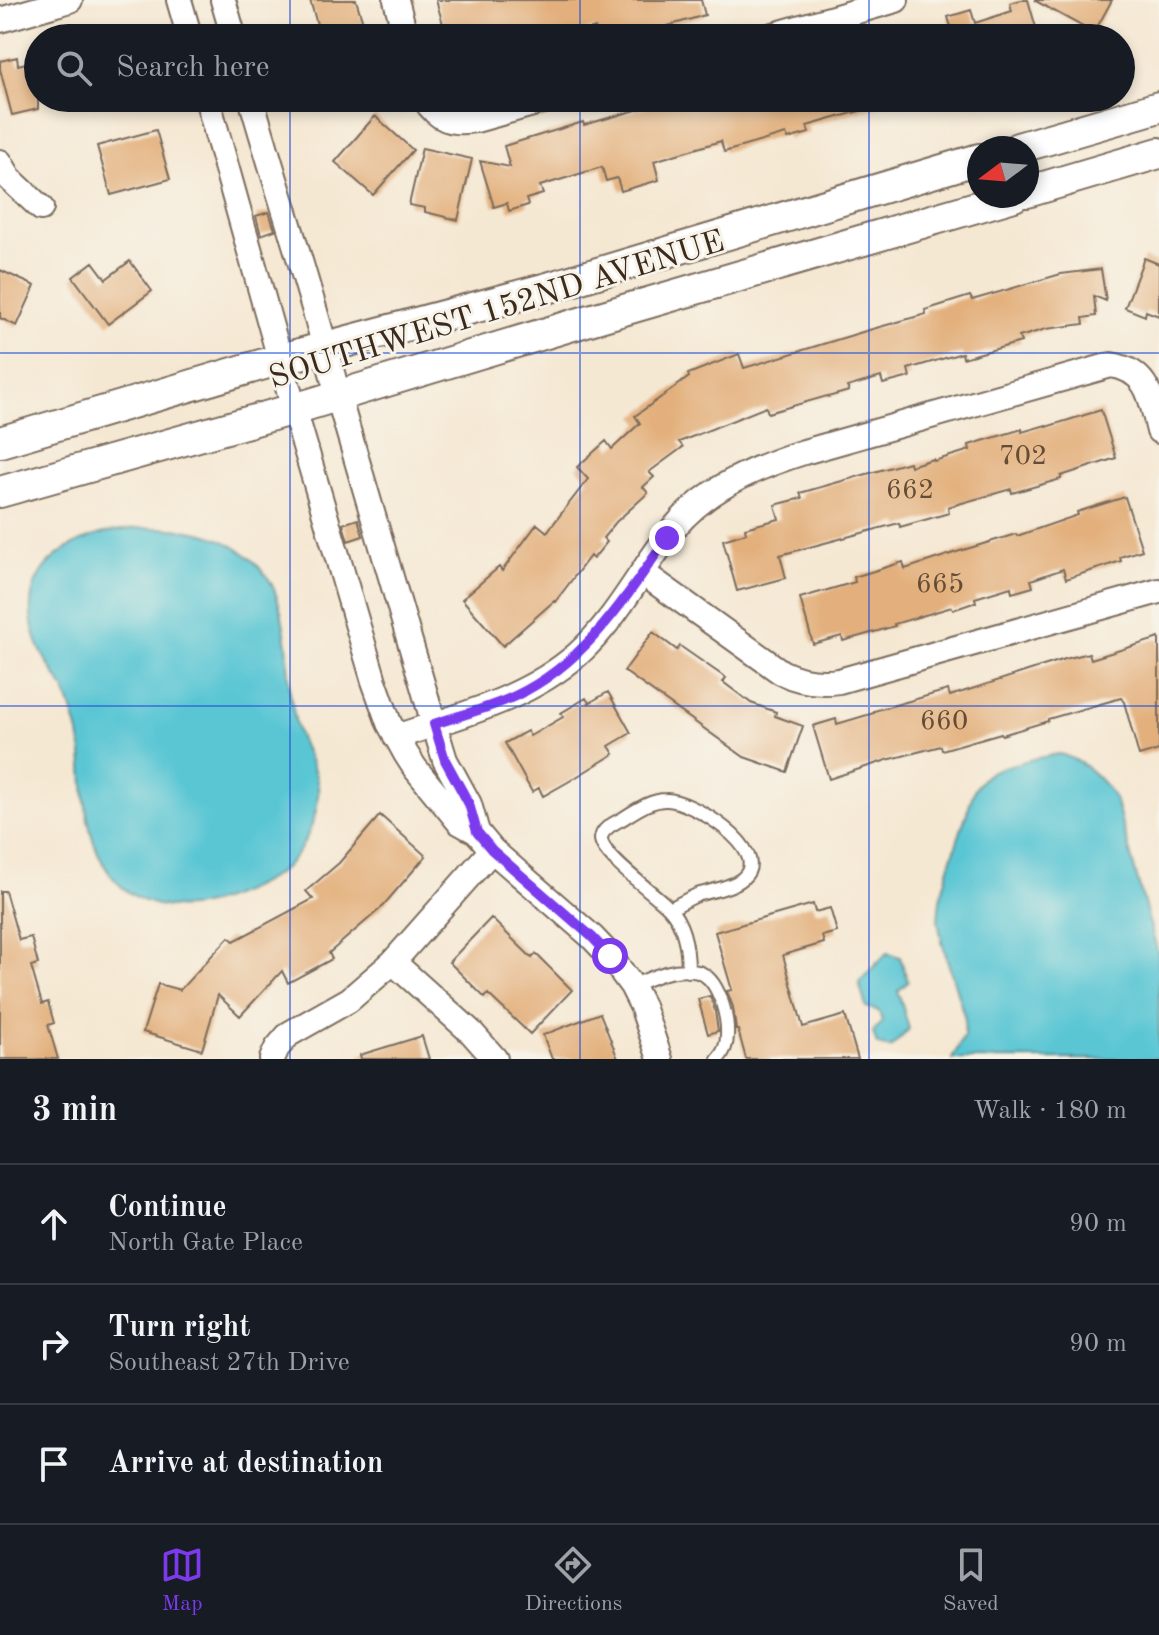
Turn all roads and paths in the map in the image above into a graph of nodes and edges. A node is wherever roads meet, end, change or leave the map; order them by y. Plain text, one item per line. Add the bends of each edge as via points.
1 (70, 0) edge
2 (179, 0) edge
3 (223, 0) edge
4 (396, 0) edge
5 (896, 0) edge
6 (0, 20) edge
7 (186, 24) edge
8 (230, 24) edge
9 (402, 24) edge
10 (812, 24) edge
11 (1159, 107) edge
12 (211, 112) edge
13 (255, 112) edge
14 (436, 112) edge
15 (504, 112) edge
16 (1039, 142) edge
17 (1159, 153) edge
18 (0, 162) edge
19 (967, 163) edge
20 (271, 170) junction
21 (231, 183) junction
22 (1039, 188) edge
23 (41, 208) dead end
24 (973, 208) edge
25 (326, 347) junction
26 (281, 359) junction
27 (338, 396) junction
28 (294, 409) junction
29 (1159, 431) edge
30 (0, 442) edge
31 (0, 492) edge
32 (365, 569) junction
33 (643, 573) junction
34 (1159, 591) edge
35 (434, 724) junction
36 (396, 737) junction
37 (485, 841) junction
38 (670, 909) junction
39 (393, 962) junction
40 (688, 971) junction
41 (632, 986) junction
42 (273, 1056) edge
43 (495, 1059) edge
44 (660, 1059) edge
45 (718, 1059) edge

1 - 6 street
2 - 7 street
3 - 8 street
4 - 9 street
5 - 10 street
11 - 16 street
12 - 21 street
13 - 20 street
14 - 15 street via 453,122
17 - 22 street
18 - 23 street
19 - 25 street, SOUTHWEST 152ND AVENUE via 544,289
20 - 21 street
20 - 25 street
21 - 26 street
24 - 27 street, SOUTHWEST 152ND AVENUE
25 - 26 street, SOUTHWEST 152ND AVENUE
25 - 27 street
26 - 28 street
26 - 30 street, SOUTHWEST 152ND AVENUE
27 - 28 street, SOUTHWEST 152ND AVENUE
27 - 32 street
28 - 31 street, SOUTHWEST 152ND AVENUE
28 - 32 street
29 - 33 street via 1141,379 1129,370 1101,367 765,465 698,504
32 - 35 street
32 - 36 street via 378,695
33 - 34 street via 781,672 813,682 839,681
33 - 35 street via 591,641 547,677 505,700
35 - 36 street
35 - 37 street via 445,760
36 - 37 street via 459,822
37 - 39 street
37 - 41 street via 592,937
38 - 38 lane via 612,858 601,841 612,824 663,800 680,801 713,822 744,846 751,864 739,882
38 - 40 lane via 684,938
39 - 42 street via 349,1000 289,1034
39 - 43 street
40 - 41 lane via 670,971
40 - 45 lane via 708,977 717,989 727,1024 726,1047
41 - 44 street

